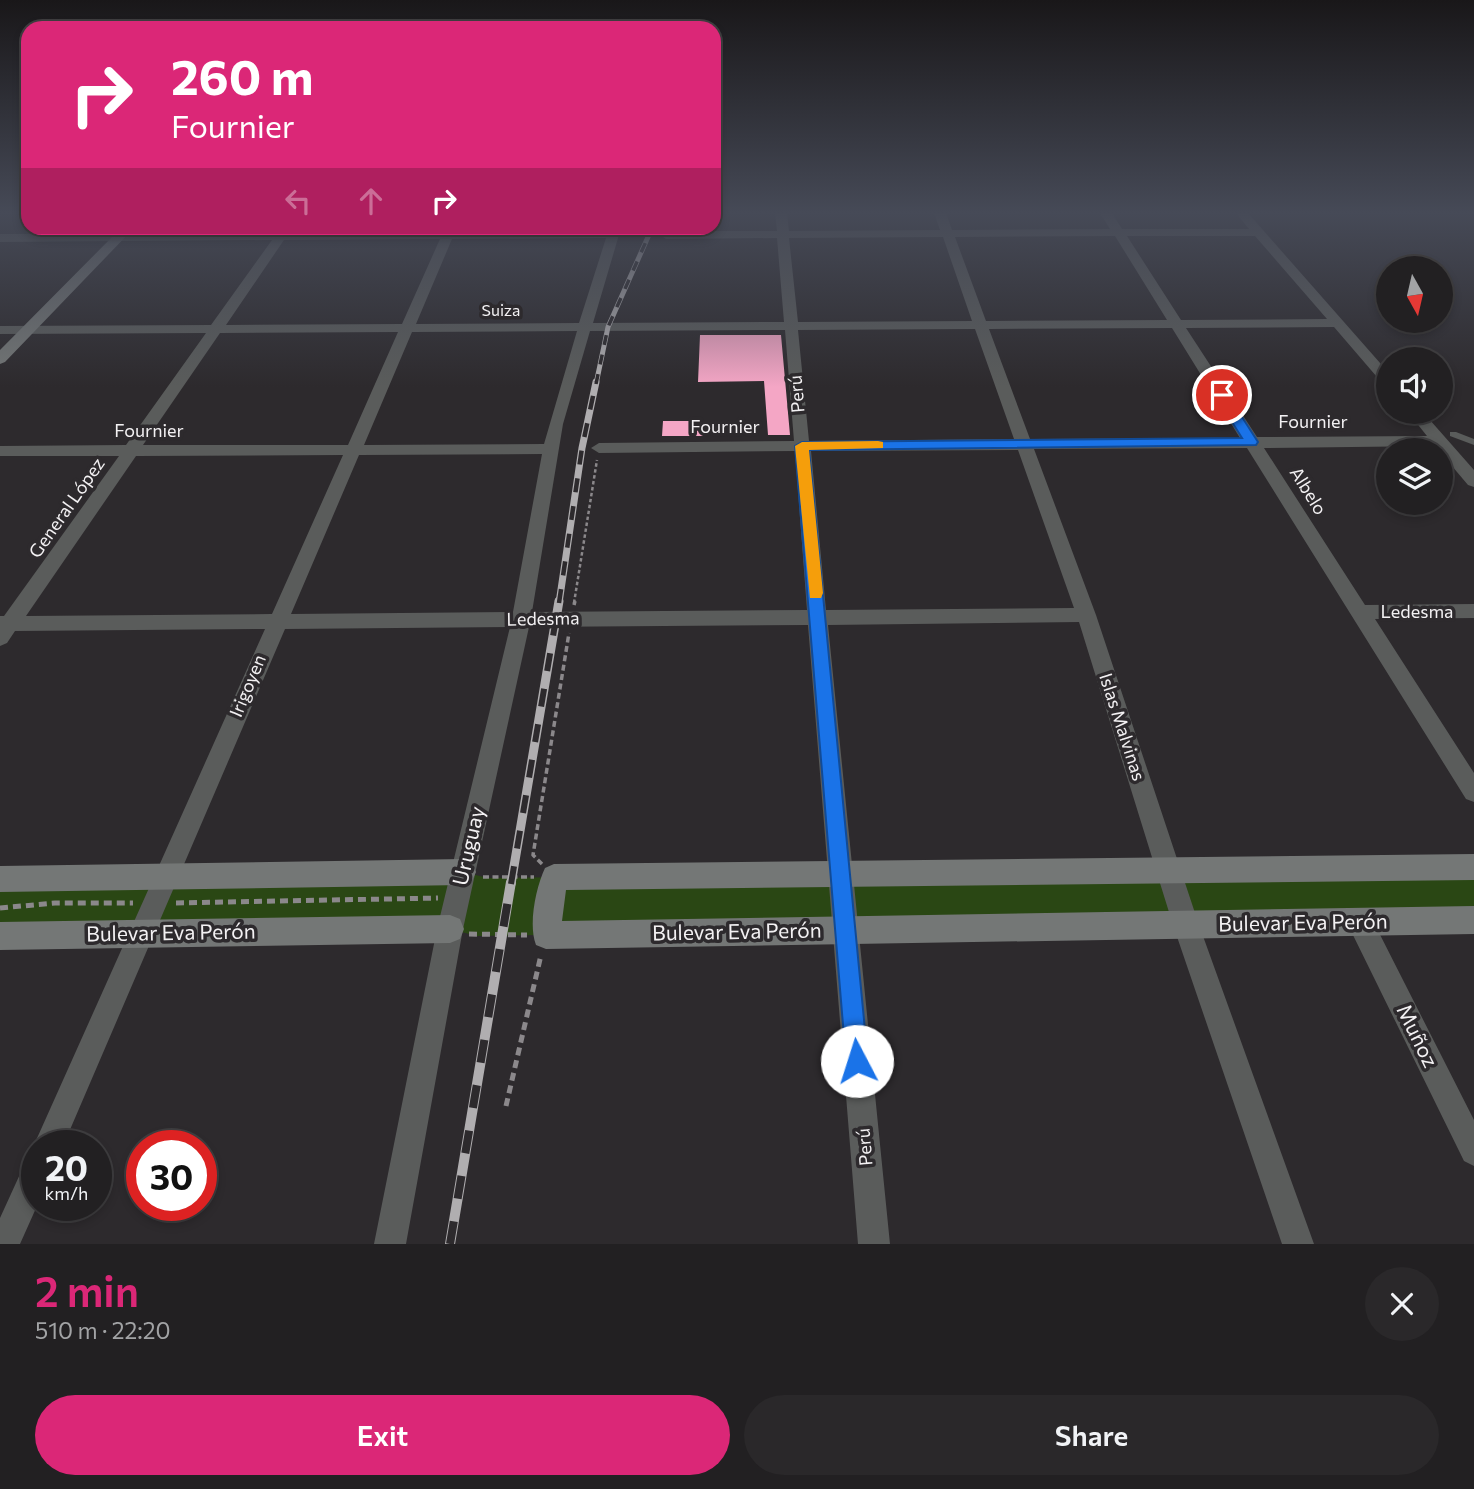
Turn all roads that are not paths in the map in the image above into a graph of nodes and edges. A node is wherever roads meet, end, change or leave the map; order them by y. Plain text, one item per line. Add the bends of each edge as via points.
1 (85, 271) edge
2 (256, 271) edge
3 (432, 271) edge
4 (602, 271) edge
5 (786, 271) edge
6 (961, 271) edge
7 (1143, 271) edge
8 (1293, 271) edge
9 (1338, 323) junction
10 (1177, 324) junction
11 (981, 325) junction
12 (791, 326) junction
13 (586, 327) junction
14 (407, 328) junction
15 (215, 329) junction
16 (0, 330) edge
17 (28, 330) junction
18 (0, 359) edge
19 (1376, 367) edge
20 (1430, 424) edge
21 (1446, 437) junction
22 (1252, 442) junction
23 (1474, 442) edge
24 (1024, 444) junction
25 (802, 446) junction
26 (599, 448) road end
27 (354, 449) junction
28 (550, 449) junction
29 (130, 450) junction
30 (0, 451) edge
31 (1474, 481) edge
32 (1474, 611) edge
33 (1360, 612) junction
34 (1086, 615) junction
35 (817, 617) junction
36 (521, 620) junction
37 (276, 622) junction
38 (3, 629) edge
39 (1474, 792) edge
40 (1474, 867) edge
41 (1168, 870) junction
42 (840, 874) junction
43 (166, 876) junction
44 (0, 879) edge
45 (460, 884) junction
46 (1474, 920) edge
47 (1360, 922) junction
48 (1186, 925) junction
49 (450, 929) junction
50 (845, 930) junction
51 (143, 934) junction
52 (0, 936) edge
53 (55, 1130) edge
54 (1474, 1151) edge
55 (21, 1207) edge
56 (4, 1244) edge
57 (390, 1244) edge
58 (874, 1244) edge
59 (1298, 1244) edge

1 - 17 street
2 - 15 street, General López
3 - 14 street, Irigoyen
4 - 13 street
5 - 12 street, Perú
6 - 11 street, Islas Malvinas
7 - 10 street, Albelo
8 - 9 street
9 - 10 street, Suiza
9 - 19 street
10 - 11 street, Suiza
10 - 22 street, Albelo
11 - 12 street, Suiza
11 - 24 street, Islas Malvinas
12 - 13 street, Suiza
12 - 25 street, Perú
13 - 14 street, Suiza
13 - 28 street, Uruguay
14 - 15 street, Suiza
14 - 27 street, Irigoyen
15 - 17 street, Suiza
15 - 29 street, General López
16 - 17 street, Suiza
17 - 18 street
20 - 21 street
21 - 22 street, Fournier
21 - 23 lane
21 - 31 street
22 - 24 street, Fournier
22 - 33 street, Albelo
24 - 25 street, Fournier
24 - 34 street, Islas Malvinas
25 - 26 street, Fournier
25 - 35 street, Perú
27 - 28 street, Fournier
27 - 29 street, Fournier
27 - 37 street, Irigoyen
28 - 36 street, Uruguay
29 - 30 street, Fournier
29 - 38 street, General López
32 - 33 street, Ledesma
33 - 39 street, Albelo
34 - 35 street, Ledesma
34 - 41 street, Islas Malvinas
35 - 36 street, Ledesma
35 - 42 street, Perú
36 - 37 street, Ledesma
36 - 45 street, Uruguay
37 - 38 street, Ledesma
37 - 43 street, Irigoyen
40 - 41 street
41 - 42 street
41 - 48 street, Islas Malvinas
42 - 50 street, Perú
42 - 50 street, Bulevar Eva Perón via 554,877 546,935
43 - 44 street
43 - 45 street
43 - 51 street, Irigoyen
45 - 49 street, Uruguay
46 - 47 street, Bulevar Eva Perón
47 - 48 street, Bulevar Eva Perón
47 - 54 street, Muñoz
48 - 50 street, Bulevar Eva Perón
48 - 59 street, Islas Malvinas
49 - 51 street, Bulevar Eva Perón
49 - 57 street, Uruguay
50 - 58 street, Perú
51 - 52 street, Bulevar Eva Perón
51 - 53 street, Irigoyen
55 - 56 street

